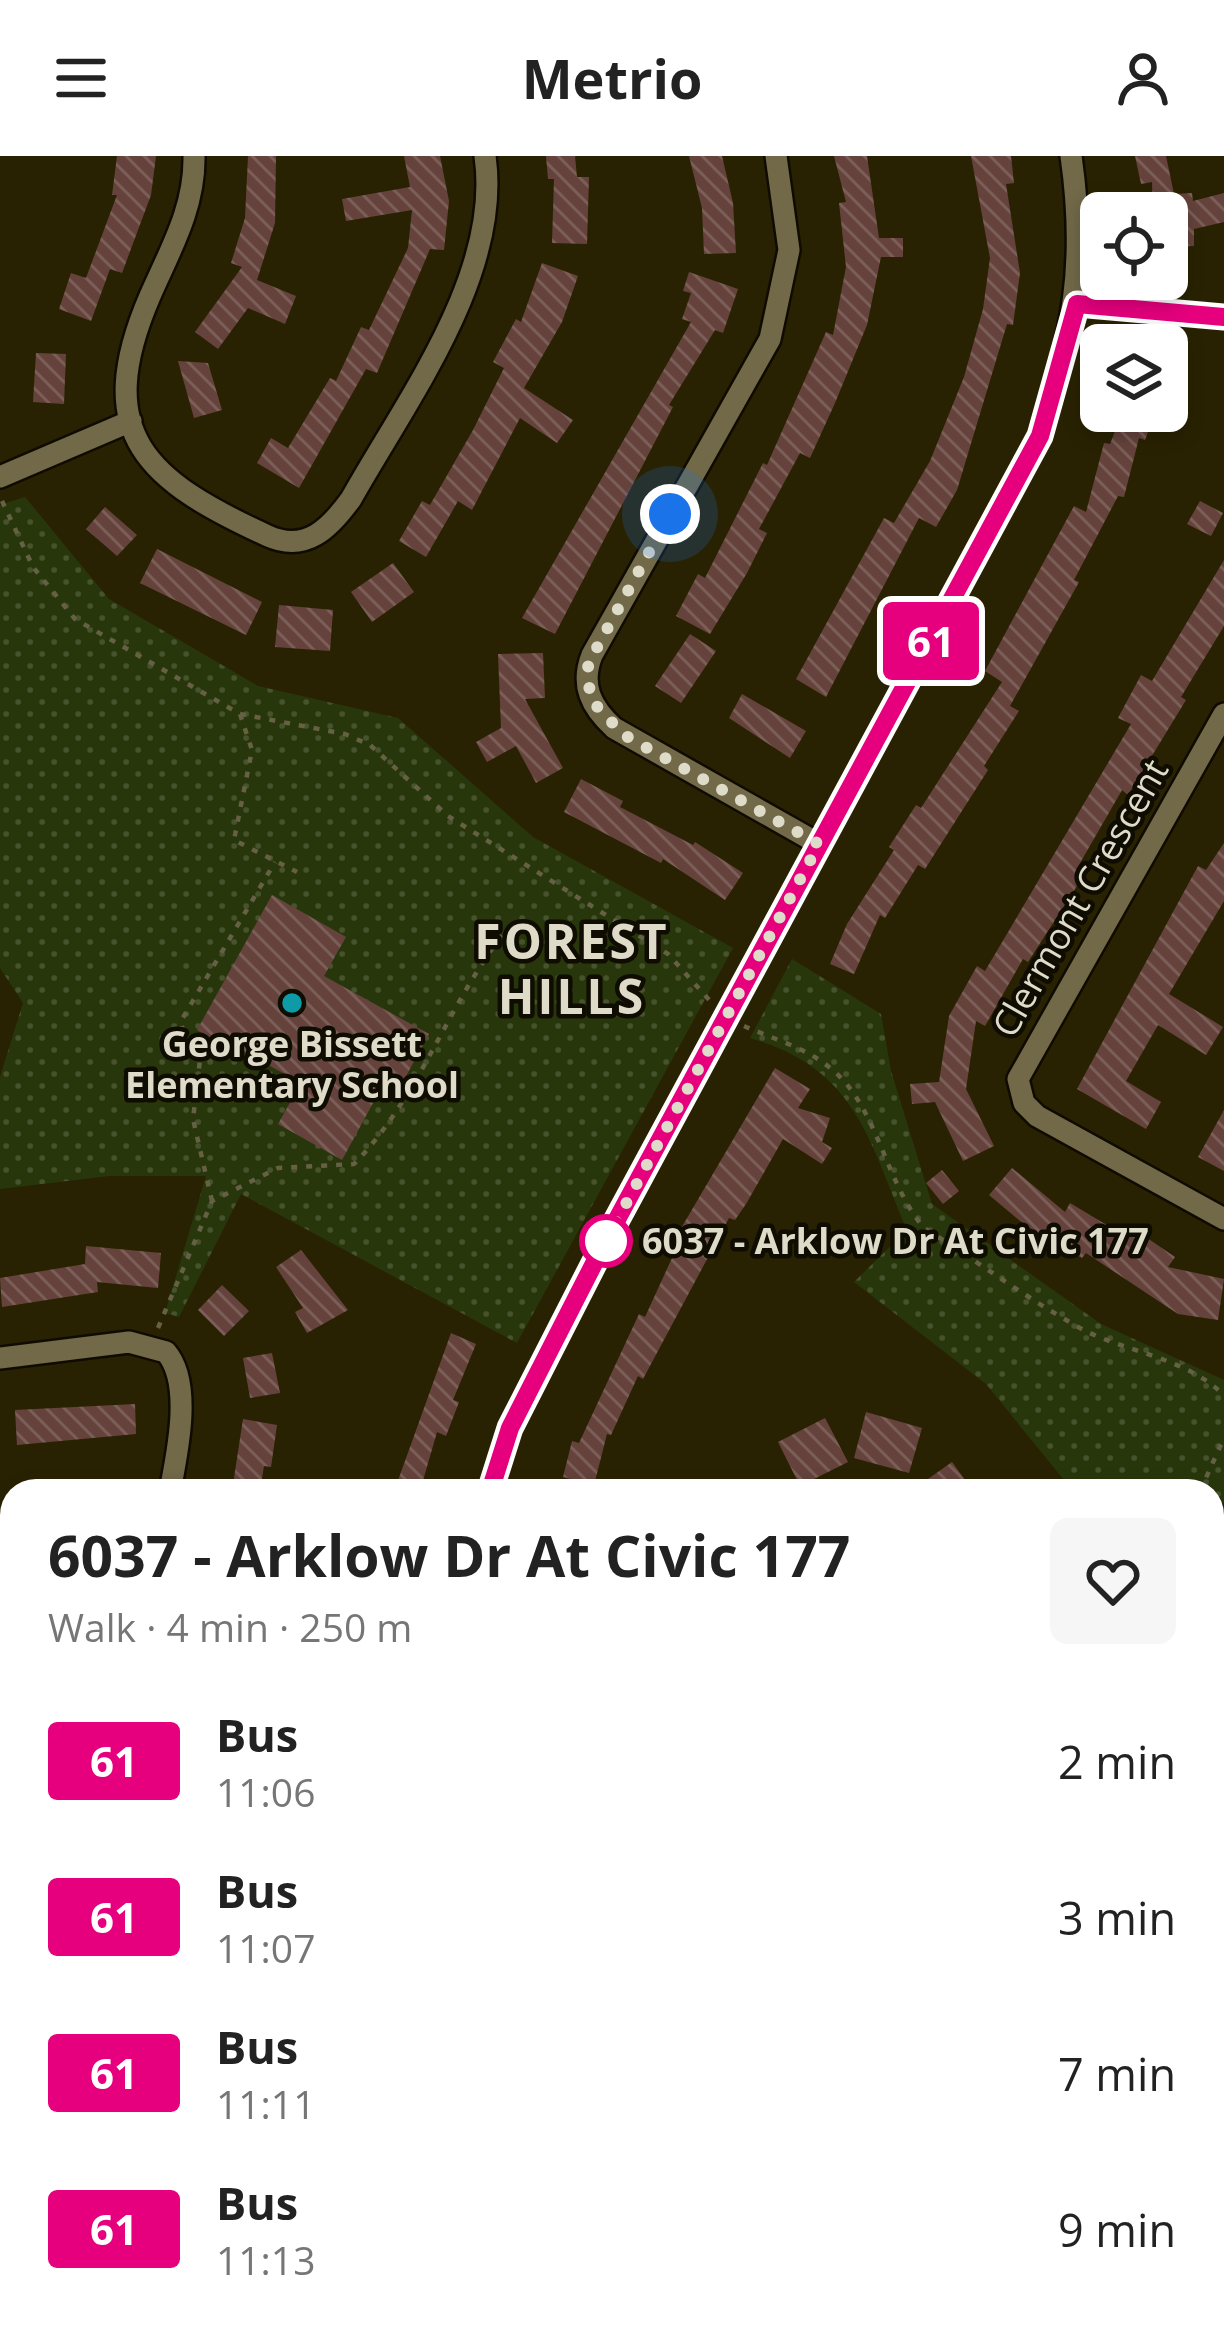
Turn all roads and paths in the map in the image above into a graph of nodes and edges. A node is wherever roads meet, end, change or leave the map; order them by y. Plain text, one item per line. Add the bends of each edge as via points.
1 (194, 156) edge
2 (485, 156) edge
3 (776, 156) edge
4 (1071, 156) edge
5 (1077, 304) junction
6 (1224, 317) edge
7 (131, 421) junction
8 (0, 477) edge
9 (0, 496) edge
10 (240, 714) junction
11 (1224, 714) edge
12 (819, 844) junction
13 (275, 862) junction
14 (296, 872) dead end
15 (506, 930) dead end
16 (723, 1017) junction
17 (212, 1201) junction
18 (1224, 1220) edge
19 (151, 1345) junction
20 (0, 1358) edge
21 (1224, 1394) edge
22 (1224, 1438) edge
23 (171, 1479) edge
24 (494, 1479) edge
25 (1205, 1479) edge

1 - 7 street via 184,225 134,346
2 - 7 street via 488,212 471,278 351,499 326,529 284,542 184,493 145,456
3 - 12 street via 789,250 770,339 586,675 590,699 614,728
4 - 5 street via 1080,220
5 - 6 street
5 - 12 street via 1040,436
7 - 8 street
9 - 10 path via 33,567 75,619
10 - 13 path via 252,750 234,840
10 - 16 path via 370,745 448,816 668,954
11 - 18 street, Clermont Crescent via 1018,1079 1037,1116
12 - 16 street
13 - 14 path
13 - 17 path via 181,1021 184,1037 201,1051 193,1119
15 - 17 path via 478,965 403,1102 354,1164 278,1168
16 - 21 path via 827,1065 850,1088 924,1228 1076,1327 1136,1346
16 - 24 street via 510,1428
17 - 19 path
19 - 20 street
19 - 23 street via 173,1361 180,1387
22 - 25 path

